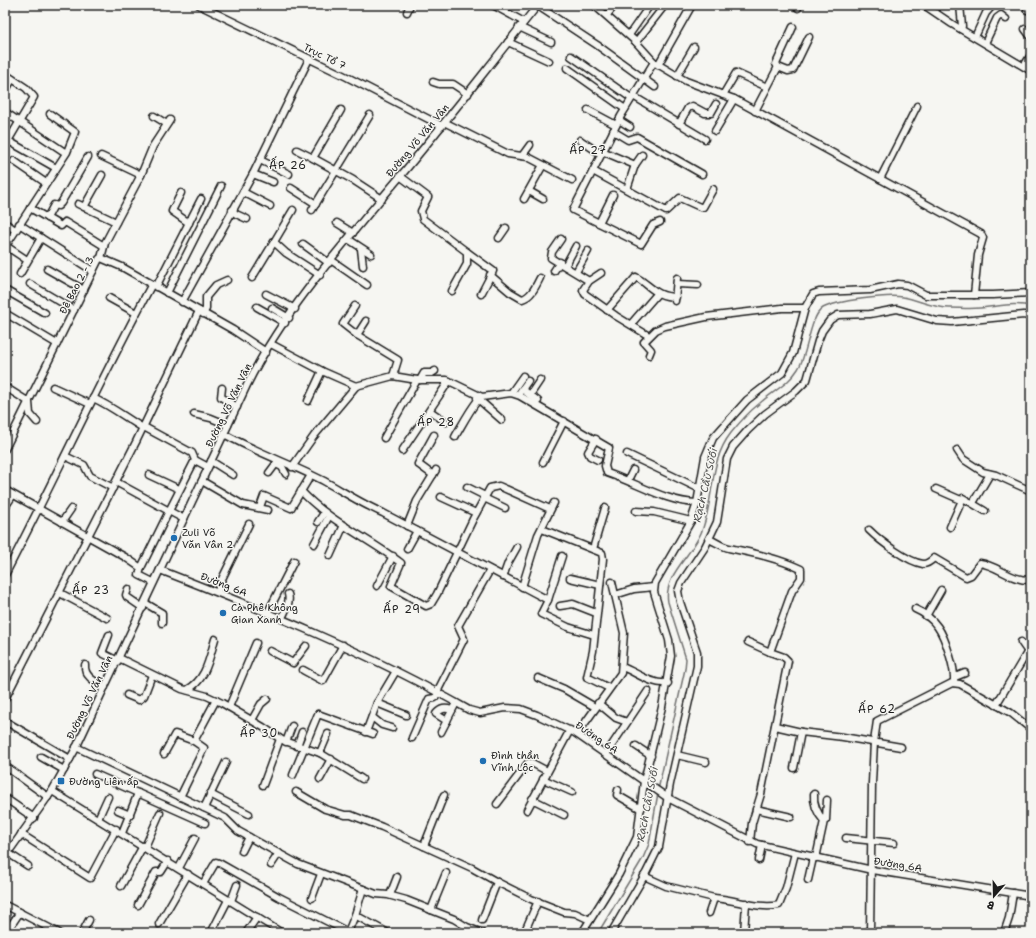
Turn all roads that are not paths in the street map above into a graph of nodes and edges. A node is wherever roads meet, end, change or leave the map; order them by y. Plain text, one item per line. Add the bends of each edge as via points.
1 (199, 5) edge
2 (410, 5) edge
3 (493, 5) edge
4 (538, 5) edge
5 (594, 5) edge
6 (615, 5) edge
7 (650, 5) edge
8 (665, 5) edge
9 (692, 5) edge
10 (924, 5) edge
11 (960, 5) edge
12 (993, 5) edge
13 (407, 12) dead end
14 (606, 15) junction
15 (1006, 19) dead end
16 (524, 22) junction
17 (793, 27) dead end
18 (519, 28) junction
19 (961, 29) junction
20 (1025, 29) dead end
21 (629, 35) junction
22 (809, 37) dead end
23 (975, 37) junction
24 (1031, 37) edge
25 (508, 42) junction
26 (551, 42) dead end
27 (636, 42) junction
28 (985, 43) junction
29 (694, 47) dead end
30 (1031, 55) edge
31 (571, 56) dead end
32 (309, 59) junction
33 (549, 61) dead end
34 (656, 63) junction
35 (1024, 66) junction
36 (778, 67) junction
37 (567, 68) dead end
38 (1031, 71) edge
39 (5, 74) edge
40 (677, 76) junction
41 (12, 79) junction
42 (642, 79) junction
43 (432, 82) dead end
44 (655, 87) dead end
45 (767, 87) junction
46 (5, 92) edge
47 (468, 94) junction
48 (723, 95) junction
49 (632, 97) junction
50 (734, 99) junction
51 (716, 104) dead end
52 (917, 106) dead end
53 (625, 109) junction
54 (341, 110) dead end
55 (588, 110) dead end
56 (755, 111) junction
57 (5, 112) edge
58 (50, 114) dead end
59 (370, 115) dead end
60 (154, 116) dead end
61 (19, 121) junction
62 (618, 123) junction
63 (679, 124) junction
64 (444, 125) junction
65 (630, 127) dead end
66 (613, 131) junction
67 (715, 131) dead end
68 (704, 139) dead end
69 (6, 140) edge
70 (580, 140) dead end
71 (530, 145) dead end
72 (297, 150) dead end
73 (602, 152) junction
74 (66, 153) junction
75 (642, 155) dead end
76 (101, 156) dead end
77 (522, 156) junction
78 (88, 157) dead end
79 (313, 158) junction
80 (260, 160) junction
81 (14, 161) dead end
82 (543, 165) junction
83 (635, 165) junction
84 (56, 168) junction
85 (336, 171) junction
86 (594, 171) junction
87 (253, 174) junction
88 (289, 174) dead end
89 (702, 174) dead end
90 (102, 175) dead end
91 (141, 175) junction
92 (400, 176) junction
93 (880, 179) junction
94 (572, 180) dead end
95 (273, 182) dead end
96 (46, 183) junction
97 (221, 186) dead end
98 (291, 188) dead end
99 (627, 189) junction
100 (713, 189) dead end
101 (529, 191) junction
102 (243, 192) junction
103 (181, 193) dead end
104 (613, 195) dead end
105 (382, 198) junction
106 (201, 199) dead end
107 (524, 199) dead end
108 (543, 199) dead end
109 (316, 204) junction
110 (270, 206) dead end
111 (30, 208) junction
112 (232, 210) junction
113 (292, 210) dead end
114 (312, 210) dead end
115 (47, 218) junction
116 (247, 219) dead end
117 (116, 222) junction
118 (660, 222) dead end
119 (5, 223) edge
120 (189, 223) junction
121 (337, 223) dead end
122 (599, 223) junction
123 (19, 224) junction
124 (506, 228) dead end
125 (15, 230) junction
126 (353, 233) junction
127 (41, 238) junction
128 (499, 238) dead end
129 (348, 239) junction
130 (561, 239) dead end
131 (274, 242) junction
132 (303, 244) dead end
133 (5, 246) edge
134 (104, 246) junction
135 (576, 246) dead end
136 (361, 249) junction
137 (588, 251) dead end
138 (467, 252) junction
139 (371, 254) dead end
140 (101, 258) junction
141 (27, 260) junction
142 (330, 261) junction
143 (562, 264) junction
144 (363, 266) dead end
145 (47, 269) dead end
146 (93, 271) junction
147 (554, 271) dead end
148 (576, 272) junction
149 (601, 273) dead end
150 (20, 274) dead end
151 (320, 275) junction
152 (490, 275) junction
153 (252, 278) dead end
154 (540, 278) dead end
155 (227, 280) dead end
156 (589, 281) junction
157 (30, 284) dead end
158 (367, 285) dead end
159 (698, 285) dead end
160 (154, 286) junction
161 (5, 290) edge
162 (84, 290) junction
163 (452, 291) dead end
164 (167, 293) junction
165 (1031, 293) edge
166 (266, 294) dead end
167 (481, 294) dead end
168 (657, 294) junction
169 (974, 295) junction
170 (109, 298) dead end
171 (182, 302) junction
172 (355, 306) dead end
173 (257, 307) dead end
174 (272, 308) dead end
175 (805, 308) junction
176 (295, 309) junction
177 (74, 310) junction
178 (607, 310) junction
179 (45, 312) dead end
180 (5, 313) edge
181 (136, 313) junction
182 (201, 313) junction
183 (1031, 317) edge
184 (287, 320) junction
185 (366, 321) dead end
186 (631, 324) junction
187 (357, 335) junction
188 (649, 336) junction
189 (57, 344) junction
190 (271, 344) junction
191 (266, 352) junction
192 (650, 355) dead end
193 (322, 371) junction
194 (435, 371) dead end
195 (393, 376) junction
196 (523, 376) dead end
197 (419, 380) junction
198 (540, 380) dead end
199 (449, 381) junction
200 (528, 381) dead end
201 (356, 386) junction
202 (5, 387) edge
203 (53, 387) dead end
204 (222, 388) dead end
205 (522, 389) junction
206 (511, 392) junction
207 (518, 395) junction
208 (530, 395) junction
209 (476, 397) junction
210 (91, 401) junction
211 (308, 401) dead end
212 (538, 401) dead end
213 (29, 402) junction
214 (237, 407) junction
215 (430, 411) junction
216 (194, 414) dead end
217 (502, 420) dead end
218 (564, 421) junction
219 (37, 422) dead end
220 (446, 422) dead end
221 (228, 426) junction
222 (143, 428) junction
223 (224, 434) junction
224 (434, 435) dead end
225 (455, 437) dead end
226 (384, 438) dead end
227 (596, 439) junction
228 (5, 449) edge
229 (957, 450) dead end
230 (402, 452) dead end
231 (627, 454) dead end
232 (65, 456) junction
233 (195, 460) junction
234 (598, 460) dead end
235 (543, 462) dead end
236 (277, 463) junction
237 (210, 464) junction
238 (292, 467) junction
239 (633, 470) dead end
240 (269, 473) dead end
241 (149, 474) dead end
242 (286, 474) dead end
243 (990, 474) junction
244 (233, 475) dead end
245 (311, 475) junction
246 (628, 480) junction
247 (202, 481) junction
248 (114, 485) junction
249 (467, 487) dead end
250 (179, 489) junction
251 (700, 489) junction
252 (936, 489) dead end
253 (5, 490) edge
254 (300, 491) junction
255 (1031, 491) edge
256 (13, 495) junction
257 (441, 497) dead end
258 (484, 497) junction
259 (961, 500) junction
260 (973, 502) junction
261 (697, 503) junction
262 (554, 504) dead end
263 (260, 507) junction
264 (5, 508) edge
265 (505, 508) dead end
266 (605, 508) dead end
267 (39, 509) junction
268 (71, 509) dead end
269 (268, 510) dead end
270 (550, 510) junction
271 (169, 511) junction
272 (636, 511) dead end
273 (985, 511) dead end
274 (476, 513) junction
275 (327, 515) junction
276 (184, 519) junction
277 (692, 521) junction
278 (62, 522) junction
279 (318, 522) dead end
280 (249, 524) dead end
281 (344, 525) junction
282 (407, 526) junction
283 (950, 527) dead end
284 (542, 529) junction
285 (869, 530) dead end
286 (418, 531) junction
287 (88, 537) junction
288 (709, 540) junction
289 (314, 544) dead end
290 (517, 547) dead end
291 (407, 549) dead end
292 (593, 549) junction
293 (456, 552) junction
294 (330, 556) dead end
295 (393, 556) junction
296 (562, 556) dead end
297 (294, 561) dead end
298 (141, 568) junction
299 (160, 570) junction
300 (490, 570) junction
301 (5, 575) edge
302 (503, 577) junction
303 (570, 578) dead end
304 (1031, 579) edge
305 (153, 582) junction
306 (612, 582) dead end
307 (600, 585) junction
308 (377, 586) dead end
309 (654, 586) junction
310 (522, 587) junction
311 (128, 589) dead end
312 (940, 590) dead end
313 (218, 592) junction
314 (60, 593) junction
315 (288, 594) dead end
316 (615, 595) junction
317 (548, 600) junction
318 (144, 606) junction
319 (560, 606) dead end
320 (915, 609) dead end
321 (268, 612) junction
322 (596, 613) junction
323 (926, 616) junction
324 (107, 618) dead end
325 (282, 618) junction
326 (162, 623) dead end
327 (109, 635) dead end
328 (594, 635) junction
329 (215, 639) dead end
330 (748, 642) dead end
331 (1021, 642) dead end
332 (256, 643) dead end
333 (343, 644) junction
334 (306, 646) dead end
335 (1031, 646) edge
336 (270, 651) dead end
337 (770, 652) junction
338 (1028, 652) junction
339 (118, 660) junction
340 (85, 665) dead end
341 (622, 667) junction
342 (303, 670) dead end
343 (396, 671) junction
344 (966, 672) dead end
345 (152, 675) junction
346 (538, 678) dead end
347 (955, 680) junction
348 (668, 683) junction
349 (105, 687) junction
350 (609, 688) junction
351 (187, 690) junction
352 (648, 691) dead end
353 (438, 693) junction
354 (127, 695) dead end
355 (5, 699) edge
356 (267, 699) dead end
357 (216, 700) junction
358 (377, 703) junction
359 (456, 703) junction
360 (597, 705) junction
361 (996, 705) junction
362 (229, 707) junction
363 (452, 710) junction
364 (406, 715) dead end
365 (372, 717) junction
366 (252, 720) junction
367 (5, 721) edge
368 (447, 721) junction
369 (627, 722) junction
370 (292, 726) dead end
371 (775, 726) junction
372 (392, 728) dead end
373 (1031, 729) edge
374 (570, 730) junction
375 (302, 732) dead end
376 (366, 732) junction
377 (441, 732) dead end
378 (801, 732) junction
379 (328, 734) dead end
380 (373, 734) dead end
381 (577, 734) junction
382 (412, 738) dead end
383 (283, 740) junction
384 (194, 741) junction
385 (874, 742) junction
386 (297, 746) junction
387 (636, 746) dead end
388 (76, 747) junction
389 (901, 747) dead end
390 (304, 748) junction
391 (320, 753) junction
392 (164, 754) dead end
393 (606, 754) junction
394 (677, 755) junction
395 (651, 756) junction
396 (41, 757) dead end
397 (70, 759) junction
398 (331, 759) junction
399 (226, 762) dead end
400 (706, 762) dead end
401 (5, 766) edge
402 (794, 768) dead end
403 (64, 770) junction
404 (548, 771) junction
405 (95, 774) dead end
406 (293, 775) dead end
407 (320, 779) dead end
408 (362, 779) dead end
409 (543, 779) junction
410 (646, 781) junction
411 (263, 785) dead end
412 (52, 790) junction
413 (618, 790) dead end
414 (296, 792) dead end
415 (572, 792) dead end
416 (138, 793) junction
417 (210, 794) junction
418 (814, 794) dead end
419 (444, 795) dead end
420 (180, 796) junction
421 (48, 797) junction
422 (108, 797) dead end
423 (667, 797) junction
424 (5, 798) edge
425 (532, 799) junction
426 (827, 800) dead end
427 (497, 804) dead end
428 (204, 808) junction
429 (641, 809) junction
430 (756, 809) junction
431 (118, 810) dead end
432 (527, 810) dead end
433 (160, 813) dead end
434 (249, 814) dead end
435 (564, 814) dead end
436 (130, 815) junction
437 (791, 817) dead end
438 (34, 818) junction
439 (98, 818) junction
440 (824, 821) junction
441 (205, 823) dead end
442 (116, 829) junction
443 (122, 833) junction
444 (21, 834) junction
445 (249, 837) junction
446 (195, 838) dead end
447 (846, 838) dead end
448 (871, 841) junction
449 (750, 842) junction
450 (894, 843) dead end
451 (762, 845) junction
452 (144, 846) junction
453 (424, 846) junction
454 (242, 851) dead end
455 (279, 853) junction
456 (795, 853) junction
457 (6, 855) edge
458 (815, 858) junction
459 (759, 860) dead end
460 (168, 861) junction
461 (271, 865) dead end
462 (28, 866) dead end
463 (179, 868) junction
464 (872, 870) junction
465 (446, 873) dead end
466 (188, 874) junction
467 (321, 874) junction
468 (644, 876) junction
469 (397, 878) dead end
470 (808, 880) dead end
471 (497, 882) junction
472 (203, 884) junction
473 (237, 885) dead end
474 (122, 886) dead end
475 (363, 889) junction
476 (1013, 893) junction
477 (390, 895) junction
478 (1031, 896) edge
479 (312, 898) dead end
480 (714, 898) junction
481 (230, 901) junction
482 (538, 902) junction
483 (746, 903) junction
484 (5, 905) edge
485 (138, 905) dead end
486 (431, 910) junction
487 (20, 912) junction
488 (709, 913) dead end
489 (355, 915) junction
490 (257, 917) junction
491 (89, 920) dead end
492 (482, 920) dead end
493 (590, 920) junction
494 (159, 924) dead end
495 (6, 933) edge
496 (59, 933) edge
497 (82, 933) edge
498 (211, 933) edge
499 (246, 933) edge
500 (282, 933) edge
501 (349, 933) edge
502 (388, 933) edge
503 (482, 933) edge
504 (524, 933) edge
505 (582, 933) edge
506 (610, 933) edge
507 (744, 933) edge
508 (870, 933) edge
509 (1004, 933) edge

1 - 32 street, Trục Tổ 7
2 - 13 street
3 - 16 street
4 - 16 street, Đường Võ Văn Vân
4 - 42 street
5 - 14 street
6 - 14 street
7 - 21 street
8 - 27 street
9 - 34 street
10 - 19 street
11 - 19 street
12 - 23 street via 986,13
14 - 21 street
15 - 28 street via 1001,15 997,18
16 - 18 street, Đường Võ Văn Vân
17 - 36 street via 776,64
18 - 25 street, Đường Võ Văn Vân
18 - 26 street
19 - 23 street
20 - 24 street
21 - 27 street
22 - 36 street via 793,70
23 - 28 street
25 - 33 street
25 - 47 street, Đường Võ Văn Vân
27 - 34 street
28 - 35 street
29 - 40 street
30 - 35 street
31 - 49 street
32 - 64 street, Trục Tổ 7
32 - 80 street
34 - 40 street
34 - 42 street
35 - 38 street
36 - 45 street
37 - 53 street
39 - 41 street
40 - 48 street
41 - 46 street
41 - 61 street via 34,95
42 - 44 street
42 - 49 street
43 - 47 street via 453,84
45 - 48 street via 736,73
45 - 56 street
47 - 64 street, Đường Võ Văn Vân
48 - 50 street
49 - 53 street
49 - 63 street
50 - 56 street
50 - 67 street
51 - 63 street via 711,113 705,113 692,106 688,108
52 - 93 street
53 - 62 street
54 - 79 street
55 - 62 street
56 - 93 street
57 - 61 street
58 - 74 street via 75,132
59 - 85 street
60 - 91 street via 168,122 153,146
61 - 69 street
61 - 74 street
62 - 65 street
62 - 66 street
63 - 68 street
64 - 77 street, Trục Tổ 7 via 508,154
64 - 92 street, Đường Võ Văn Vân
66 - 73 street
66 - 89 street via 628,140 637,137
69 - 84 street
70 - 73 street
71 - 77 street
72 - 79 street
73 - 83 street
73 - 86 street
74 - 84 street
75 - 83 street
76 - 91 street
77 - 82 street, Trục Tổ 7
78 - 115 street via 58,206 54,205
79 - 85 street
80 - 87 street
80 - 88 street
81 - 96 street
82 - 94 street, Trục Tổ 7
82 - 101 street
83 - 99 street
84 - 96 street
85 - 105 street
85 - 109 street
86 - 99 street
86 - 122 street via 573,210
87 - 95 street
87 - 102 street
90 - 117 street via 81,206
91 - 117 street
92 - 105 street, Đường Võ Văn Vân
92 - 138 street via 428,197 421,211 423,219
93 - 169 street via 981,234 983,238 978,255
96 - 111 street
97 - 164 street
98 - 109 street
99 - 100 street via 666,211 680,198 703,207
101 - 107 street
101 - 108 street
102 - 110 street
102 - 112 street
103 - 120 street via 172,211
104 - 122 street
105 - 126 street, Đường Võ Văn Vân
106 - 120 street
109 - 114 street
111 - 115 street
111 - 123 street
112 - 116 street
112 - 171 street
113 - 131 street
115 - 134 street via 61,226 65,222
117 - 134 street
118 - 122 street via 653,225 641,244
119 - 125 street
120 - 160 street
121 - 126 street
123 - 125 street
123 - 127 street
124 - 128 street
125 - 133 street
126 - 129 street, Đường Võ Văn Vân
127 - 141 street
127 - 146 street
129 - 136 street
129 - 142 street, Đường Võ Văn Vân
130 - 143 street via 551,258
131 - 151 street
131 - 153 street
132 - 142 street
133 - 141 street
134 - 140 street
135 - 143 street
136 - 139 street
136 - 144 street
137 - 148 street
138 - 152 street via 493,271
138 - 163 street via 467,264
140 - 146 street, Đê Bao 2 - 3
140 - 160 street, Đê Bao 2 - 3
141 - 150 street
142 - 151 street, Đường Võ Văn Vân
142 - 158 street
143 - 147 street
143 - 148 street
145 - 162 street
146 - 162 street, Đê Bao 2 - 3
148 - 156 street
149 - 156 street
151 - 176 street, Đường Võ Văn Vân
152 - 154 street via 517,298 522,299 527,298
152 - 167 street
155 - 182 street via 216,285 206,297 206,309
156 - 178 street via 583,290 585,294
157 - 177 street
159 - 168 street via 677,281 676,299
160 - 164 street, Đê Bao 2 - 3
160 - 181 street
161 - 179 street
162 - 177 street, Đê Bao 2 - 3
164 - 171 street, Đê Bao 2 - 3
165 - 169 street
166 - 176 street
168 - 178 street via 634,278
168 - 186 street
169 - 175 street via 926,295 907,285 898,284 870,290 820,292 811,296
170 - 181 street
171 - 182 street, Đê Bao 2 - 3
172 - 187 street via 343,324
173 - 184 street
174 - 184 street
175 - 188 street via 782,308 706,317 665,326
175 - 251 street via 793,353 782,373 747,400 713,438 705,457
176 - 184 street, Đường Võ Văn Vân
177 - 189 street, Đê Bao 2 - 3
178 - 186 street
180 - 189 street
181 - 210 street
182 - 191 street, Đê Bao 2 - 3
182 - 222 street
183 - 288 street via 1024,315 952,322 937,321 897,309 870,314 838,315 830,320 822,331 807,380 765,414 733,447 728,459 717,522
184 - 190 street, Đường Võ Văn Vân
185 - 187 street
186 - 188 street
187 - 195 street via 398,360
188 - 192 street via 643,343 651,350
189 - 213 street, Đê Bao 2 - 3
190 - 191 street, Đường Võ Văn Vân
190 - 193 street
191 - 214 street, Đường Võ Văn Vân
193 - 201 street
193 - 211 street
194 - 197 street via 424,373
195 - 197 street
195 - 201 street
196 - 206 street
197 - 199 street
197 - 226 street
198 - 208 street
199 - 209 street
199 - 215 street
200 - 205 street
201 - 238 street
202 - 213 street
203 - 210 street
204 - 214 street via 221,397
205 - 207 street
205 - 208 street
206 - 207 street
206 - 209 street
207 - 218 street
208 - 212 street
209 - 217 street
209 - 225 street
210 - 222 street via 114,409
210 - 232 street
213 - 219 street via 30,414
213 - 228 street, Đê Bao 2 - 3
214 - 221 street, Đường Võ Văn Vân
215 - 220 street
215 - 230 street
216 - 221 street
218 - 227 street
218 - 235 street
221 - 223 street, Đường Võ Văn Vân
222 - 233 street via 192,453
222 - 248 street
223 - 236 street
223 - 237 street, Đường Võ Văn Vân
224 - 282 street via 418,464 434,473 417,501
227 - 234 street via 588,452
227 - 246 street via 609,448 606,472
229 - 243 street via 963,459
231 - 251 street
232 - 248 street via 84,465 90,476
232 - 267 street
233 - 237 street
233 - 250 street
236 - 238 street
236 - 240 street
236 - 242 street
237 - 244 street
237 - 247 street, Đường Võ Văn Vân
238 - 245 street
239 - 246 street
241 - 250 street
243 - 255 street
243 - 260 street
245 - 254 street
245 - 282 street
246 - 261 street via 666,497
247 - 263 street via 242,505
247 - 276 street, Đường Võ Văn Vân
248 - 271 street
248 - 287 street
249 - 258 street
250 - 271 street
251 - 261 street
252 - 259 street
253 - 256 street
254 - 263 street via 291,508 264,496
254 - 275 street
256 - 264 street
256 - 267 street
257 - 274 street
258 - 265 street
258 - 270 street via 490,488 500,486
258 - 274 street
259 - 260 street via 963,498
259 - 283 street
260 - 273 street via 976,507
261 - 277 street
262 - 270 street
263 - 269 street
266 - 292 street
267 - 278 street
267 - 301 street
268 - 278 street
270 - 284 street
271 - 276 street
271 - 298 street
272 - 277 street via 654,512
274 - 293 street
275 - 279 street
275 - 281 street
275 - 289 street
276 - 299 street, Đường Võ Văn Vân
277 - 309 street
278 - 287 street
280 - 313 street
281 - 294 street
281 - 295 street
282 - 286 street
284 - 292 street
284 - 310 street
285 - 304 street via 899,553 924,564 934,558 966,577 971,575 980,563 988,564 1013,579
286 - 291 street
286 - 293 street
287 - 298 street
287 - 314 street
288 - 337 street via 723,544 727,548 786,562 801,569 801,578 792,591
288 - 394 street via 678,591 697,652 697,666
290 - 302 street
292 - 307 street via 602,553
293 - 295 street via 437,594 431,604 426,606 391,586 401,562
293 - 300 street
295 - 308 street
296 - 317 street
297 - 321 street
298 - 305 street via 139,575
299 - 305 street, Đường Võ Văn Vân
299 - 313 street, Đường 6A
300 - 302 street
300 - 353 street via 458,626 464,639
302 - 310 street
303 - 307 street
305 - 318 street, Đường Võ Văn Vân
306 - 316 street
307 - 322 street
309 - 316 street
309 - 348 street via 669,640 671,656
310 - 317 street
311 - 318 street via 127,597
312 - 323 street
313 - 321 street, Đường 6A
314 - 324 street
314 - 355 street
315 - 325 street via 288,604
316 - 341 street via 624,633
317 - 328 street via 541,614 568,627
318 - 326 street via 162,613
318 - 339 street, Đường Võ Văn Vân
319 - 322 street via 573,604
320 - 323 street
321 - 325 street, Đường 6A
322 - 328 street
323 - 347 street via 939,628 944,637
325 - 333 street, Đường 6A
327 - 339 street via 102,653
328 - 350 street via 591,667 587,677
329 - 351 street via 202,678 196,686
330 - 337 street
331 - 338 street
332 - 362 street
333 - 342 street via 323,681
333 - 343 street, Đường 6A
334 - 336 street via 292,663
335 - 338 street
337 - 371 street via 784,657 788,662
338 - 361 street
339 - 345 street
339 - 349 street, Đường Võ Văn Vân
340 - 349 street via 86,673
341 - 348 street via 650,680
341 - 350 street via 621,673
343 - 353 street, Đường 6A
343 - 358 street
344 - 347 street
345 - 351 street
345 - 354 street via 144,696 139,700
346 - 360 street
347 - 361 street
347 - 385 street via 877,721
348 - 395 street
349 - 388 street, Đường Võ Văn Vân
350 - 360 street
351 - 357 street
352 - 369 street
353 - 359 street, Đường 6A
353 - 382 street via 435,698 429,699
356 - 366 street
357 - 362 street
357 - 384 street
358 - 364 street
358 - 365 street
359 - 363 street
359 - 374 street, Đường 6A via 480,713 505,708 521,709
360 - 369 street
360 - 381 street
361 - 373 street
362 - 366 street
363 - 368 street
363 - 368 street via 445,708 436,714
365 - 372 street via 382,725
365 - 376 street
366 - 383 street
367 - 397 street
368 - 377 street
369 - 393 street
370 - 383 street
371 - 378 street
371 - 430 street
374 - 381 street, Đường 6A
374 - 404 street
375 - 386 street
376 - 380 street
376 - 390 street via 318,714
378 - 385 street
378 - 402 street
379 - 391 street
381 - 393 street, Đường 6A
383 - 386 street
383 - 411 street
384 - 392 street via 175,734
384 - 420 street via 204,748
385 - 389 street
385 - 448 street
386 - 390 street
387 - 395 street
388 - 397 street, Đường Võ Văn Vân
388 - 420 street
390 - 391 street
390 - 406 street
391 - 398 street
393 - 410 street, Đường 6A
394 - 400 street
394 - 423 street
395 - 410 street
396 - 403 street
397 - 403 street, Đường Võ Văn Vân
398 - 407 street
398 - 408 street
399 - 417 street
401 - 421 street
403 - 412 street, Đường Võ Văn Vân
404 - 409 street
404 - 427 street via 528,763
405 - 416 street
409 - 415 street
409 - 425 street
410 - 423 street, Đường 6A
410 - 429 street
412 - 421 street, Đường Võ Văn Vân
412 - 439 street
413 - 429 street via 617,795
414 - 453 street via 325,809 351,815
416 - 436 street
416 - 441 street
417 - 428 street
417 - 434 street
418 - 440 street via 816,811
419 - 453 street
420 - 428 street
421 - 438 street, Đường Võ Văn Vân
422 - 439 street
423 - 449 street, Đường 6A
423 - 468 street via 659,847
424 - 438 street
425 - 432 street
425 - 435 street
426 - 440 street
428 - 445 street via 225,818 238,831
429 - 493 street via 633,847 620,874
430 - 437 street
430 - 449 street
431 - 436 street
433 - 452 street
436 - 443 street
438 - 444 street, Đường Võ Văn Vân
439 - 442 street
440 - 458 street
442 - 443 street
442 - 444 street via 90,878
443 - 452 street
444 - 457 street, Đường Võ Văn Vân
445 - 454 street
445 - 455 street
446 - 463 street
447 - 448 street
448 - 450 street
448 - 464 street
449 - 451 street, Đường 6A
451 - 456 street, Đường 6A
451 - 459 street
452 - 460 street
452 - 474 street
453 - 471 street
455 - 461 street
455 - 467 street
456 - 458 street, Đường 6A
456 - 483 street via 779,905 770,907
457 - 462 street
458 - 464 street, Đường 6A
458 - 470 street
460 - 463 street
460 - 485 street via 161,872 156,872
463 - 466 street
464 - 476 street, Đường 6A
464 - 508 street
465 - 486 street
466 - 472 street
466 - 494 street
467 - 475 street
467 - 479 street
468 - 480 street via 666,886
468 - 506 street
469 - 477 street
471 - 482 street
471 - 492 street
472 - 481 street
472 - 501 street via 216,862 219,863
473 - 481 street
475 - 477 street via 376,894
475 - 489 street
476 - 478 street, Đường 6A
476 - 509 street
477 - 486 street
480 - 483 street via 729,898
480 - 488 street
481 - 490 street
481 - 498 street
482 - 493 street via 564,912 575,912
482 - 504 street
483 - 507 street
484 - 487 street
486 - 503 street
487 - 495 street
487 - 496 street
489 - 501 street
489 - 502 street
490 - 499 street
490 - 500 street
491 - 497 street
493 - 505 street

